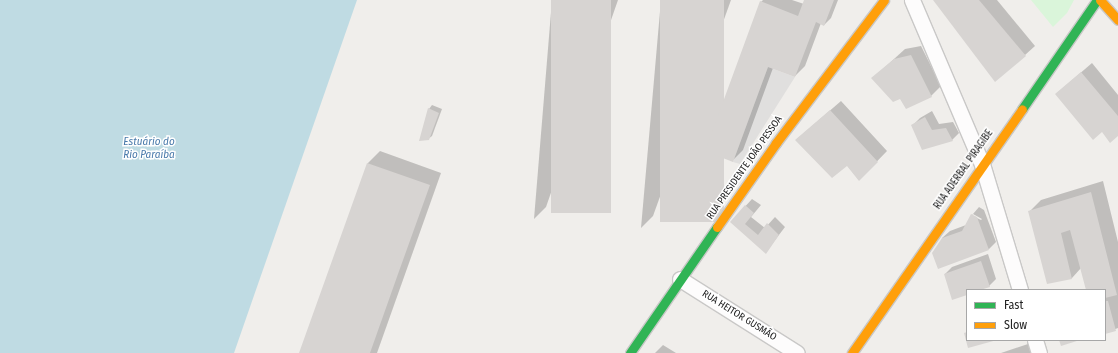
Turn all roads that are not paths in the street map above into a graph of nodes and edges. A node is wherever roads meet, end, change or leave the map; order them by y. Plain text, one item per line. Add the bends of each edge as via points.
1 (884, 0) edge
2 (912, 0) edge
3 (1097, 0) edge
4 (1100, 0) edge
5 (1118, 20) edge
6 (982, 164) junction
7 (680, 279) junction
8 (1020, 289) edge
9 (1035, 341) edge
10 (630, 353) edge
11 (797, 353) edge
12 (852, 353) edge
13 (1039, 353) edge

1 - 7 street, RUA PRESIDENTE JOÃO PESSOA via 776,143
2 - 6 street
3 - 6 street, RUA ADERBAL PIRAGIBE
4 - 5 street
6 - 8 street
6 - 12 street, RUA ADERBAL PIRAGIBE
7 - 10 street, RUA PRESIDENTE JOÃO PESSOA
7 - 11 street, RUA HEITOR GUSMÃO
9 - 13 street

